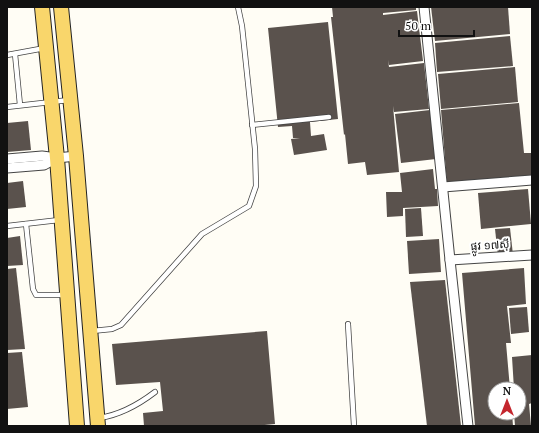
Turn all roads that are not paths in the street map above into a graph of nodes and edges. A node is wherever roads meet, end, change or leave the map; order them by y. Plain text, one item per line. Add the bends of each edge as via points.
1 (42, 7) edge
2 (61, 7) edge
3 (238, 7) edge
4 (424, 7) edge
5 (46, 48) junction
6 (14, 54) junction
7 (7, 55) edge
8 (71, 100) junction
9 (52, 102) junction
10 (20, 105) junction
11 (7, 107) edge
12 (329, 117) dead end
13 (252, 125) junction
14 (76, 156) junction
15 (56, 158) junction
16 (7, 159) edge
17 (7, 168) edge
18 (532, 180) edge
19 (443, 187) junction
20 (61, 219) junction
21 (26, 224) junction
22 (7, 226) edge
23 (532, 254) edge
24 (450, 260) junction
25 (67, 295) junction
26 (348, 324) dead end
27 (90, 331) junction
28 (155, 392) dead end
29 (97, 422) edge
30 (78, 426) edge
31 (354, 426) edge
32 (468, 426) edge

1 - 5 main road
2 - 8 main road
3 - 13 lane
4 - 19 street
5 - 6 lane
5 - 9 main road
6 - 7 lane
6 - 10 lane
8 - 9 lane
8 - 14 main road
9 - 10 lane
9 - 15 main road
10 - 11 lane
12 - 13 lane
13 - 27 lane via 256,186 249,206 202,234 120,325 112,329
14 - 15 street
14 - 27 main road
15 - 16 street via 42,156
15 - 17 street via 44,165
15 - 20 main road
18 - 19 street
19 - 24 street
20 - 21 lane
20 - 25 main road
21 - 22 lane
21 - 25 lane via 33,289 36,295
23 - 24 street, ផ្លូវ ១៧ស៊ី
24 - 32 street
25 - 30 main road
26 - 31 lane
27 - 29 main road
28 - 29 lane via 126,411

